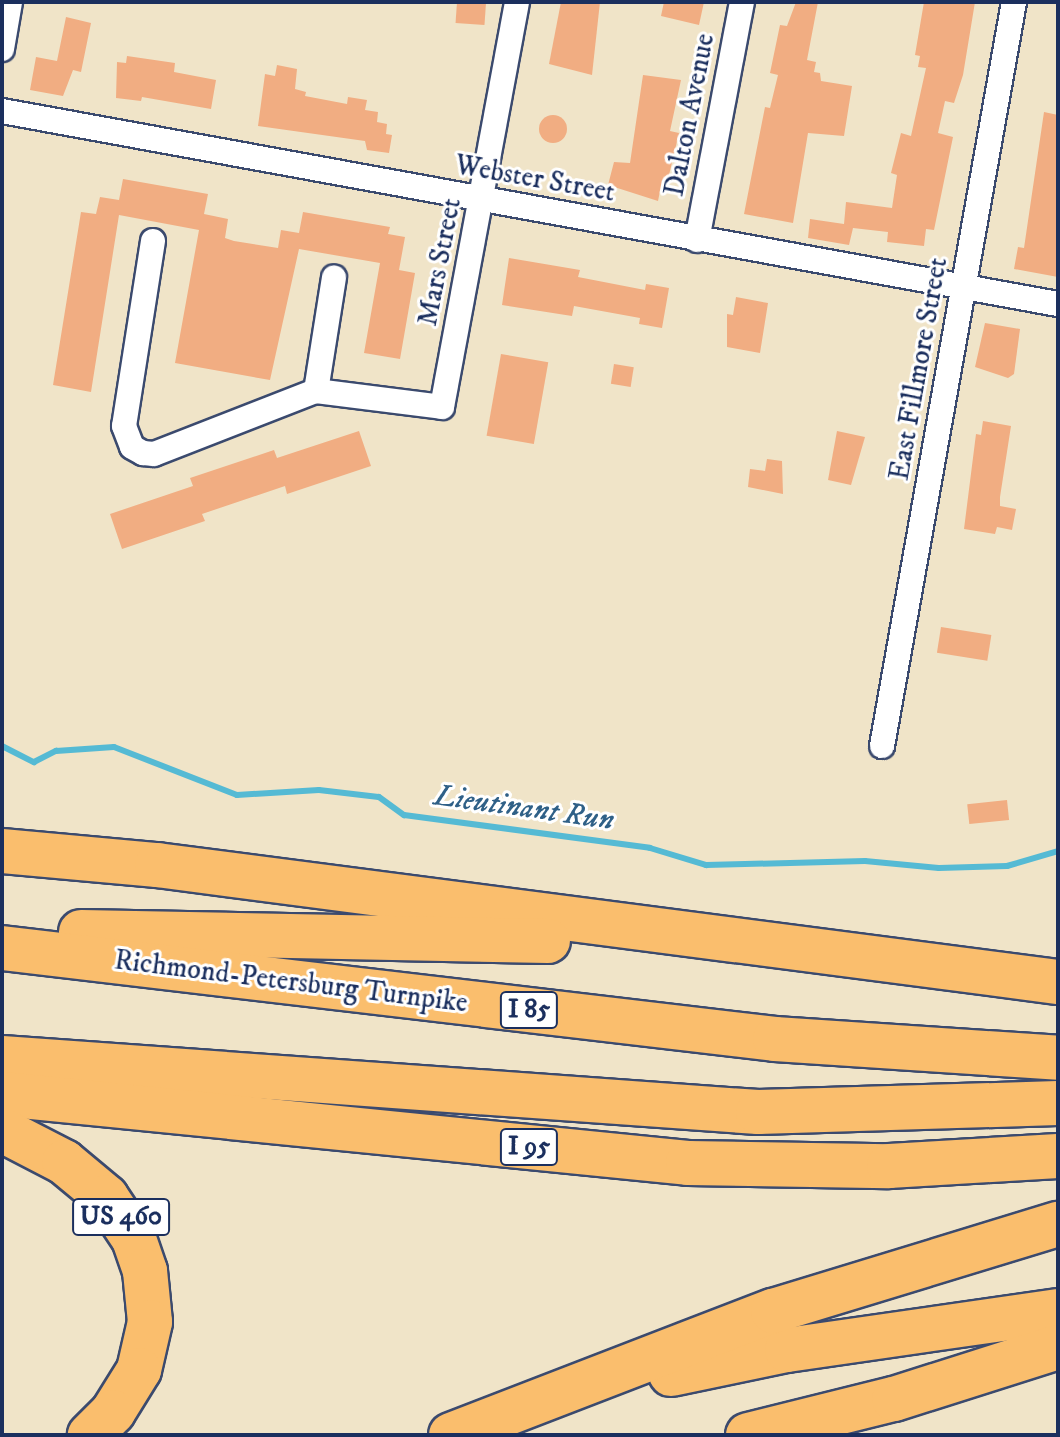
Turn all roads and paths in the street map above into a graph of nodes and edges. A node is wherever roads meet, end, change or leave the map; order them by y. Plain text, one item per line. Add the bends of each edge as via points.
1 (10, 2) edge
2 (517, 2) edge
3 (742, 2) edge
4 (1014, 2) edge
5 (2, 49) edge
6 (2, 111) edge
7 (483, 200) junction
8 (697, 240) junction
9 (153, 241) dead end
10 (334, 277) dead end
11 (964, 287) junction
12 (1058, 304) edge
13 (316, 391) junction
14 (882, 746) dead end
15 (2, 851) edge
16 (2, 929) edge
17 (763, 946) junction
18 (2, 948) edge
19 (1058, 982) edge
20 (2, 1058) edge
21 (1058, 1058) edge
22 (2, 1094) edge
23 (1058, 1103) edge
24 (2, 1130) edge
25 (1058, 1156) edge
26 (1058, 1224) edge
27 (1058, 1311) edge
28 (1058, 1347) edge
29 (458, 1433) edge
30 (90, 1435) edge
31 (748, 1435) edge

1 - 5 street
2 - 7 street, Mars Street
3 - 8 street, Dalton Avenue
4 - 11 street, East Fillmore Street
6 - 7 street, Webster Street
7 - 8 street, Webster Street
7 - 13 street, Mars Street via 442,407
8 - 11 street, Webster Street
9 - 13 street via 124,426 132,447 154,454
10 - 13 street
11 - 12 street, Webster Street
11 - 14 street, East Fillmore Street
15 - 17 highway via 157,865
16 - 17 highway
17 - 19 highway
18 - 21 highway, Richmond-Petersburg Turnpike / I 85 via 775,1039
20 - 23 highway, I 95 via 758,1112
22 - 25 highway, I 95 via 688,1163 889,1166
24 - 30 highway, US 460 via 64,1162 106,1197 134,1239 145,1271 150,1322 139,1370 113,1412
26 - 29 highway via 773,1311
27 - 29 highway via 773,1353 600,1392
28 - 31 highway via 894,1399

